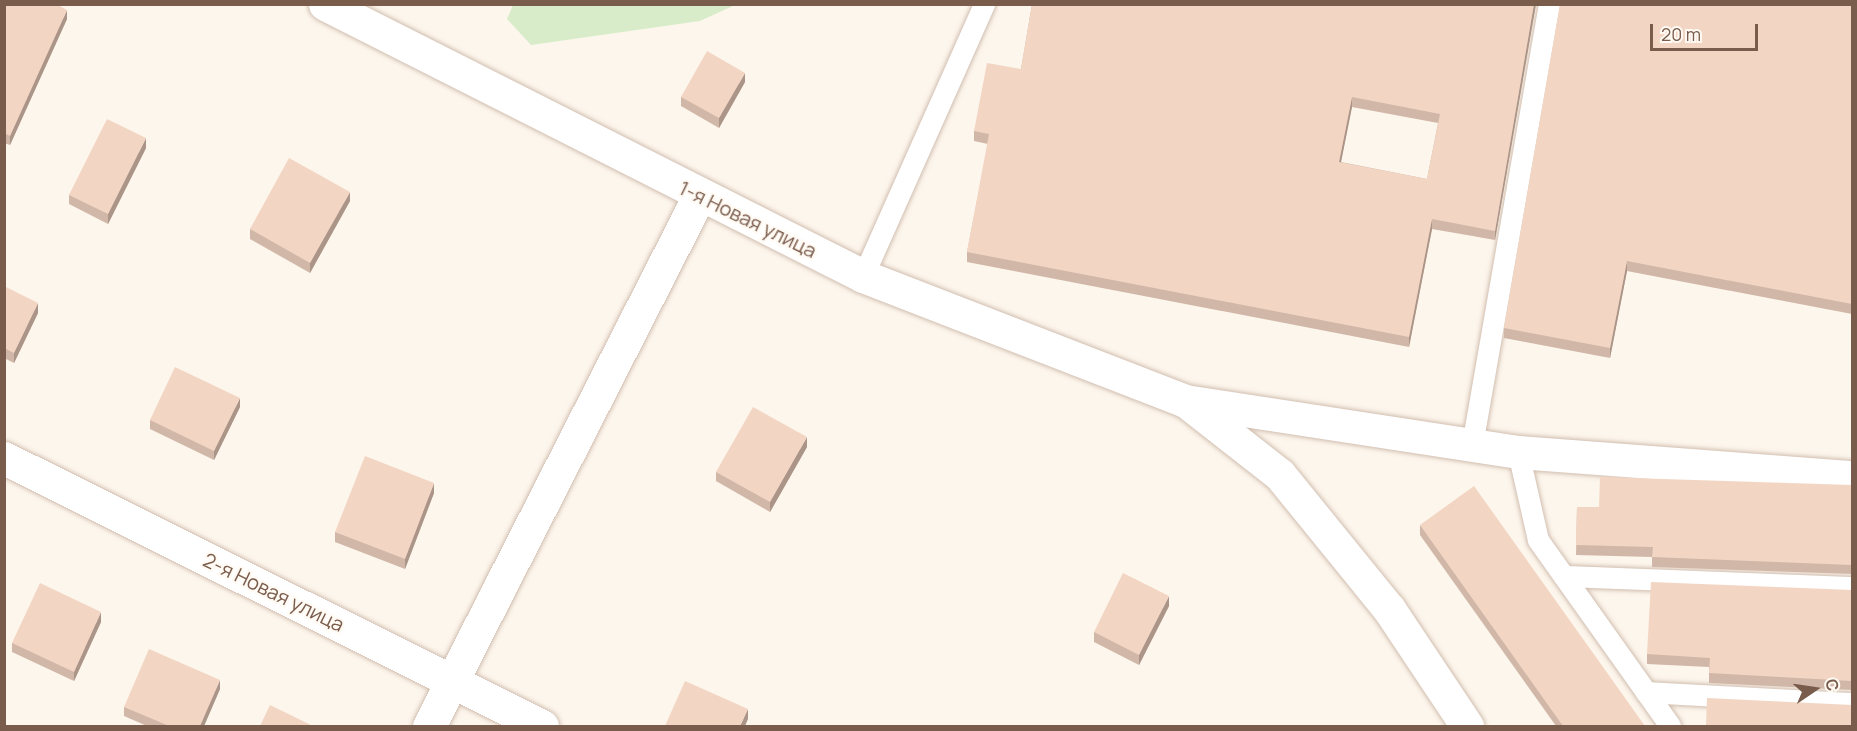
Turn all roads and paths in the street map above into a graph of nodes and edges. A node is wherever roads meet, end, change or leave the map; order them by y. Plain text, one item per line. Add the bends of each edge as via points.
1 (325, 4) edge
2 (984, 4) edge
3 (1549, 4) edge
4 (699, 195) junction
5 (864, 276) junction
6 (1185, 401) junction
7 (1472, 445) junction
8 (1518, 452) junction
9 (4, 458) edge
10 (1852, 477) edge
11 (1564, 576) junction
12 (1852, 587) edge
13 (451, 679) junction
14 (1646, 692) junction
15 (1852, 703) edge
16 (429, 726) edge
17 (542, 726) edge
18 (1467, 726) edge
19 (1670, 726) edge

1 - 4 street, 1-я Новая улица
2 - 5 lane
3 - 7 lane
4 - 5 street, 1-я Новая улица
4 - 13 street
5 - 6 street, 1-я Новая улица
6 - 7 street
6 - 18 street via 1280,475 1389,609
7 - 8 street
8 - 10 street
8 - 11 lane via 1538,540
9 - 13 street, 2-я Новая улица
11 - 12 lane
11 - 14 lane
13 - 16 street
13 - 17 street, 2-я Новая улица
14 - 15 lane
14 - 19 lane

